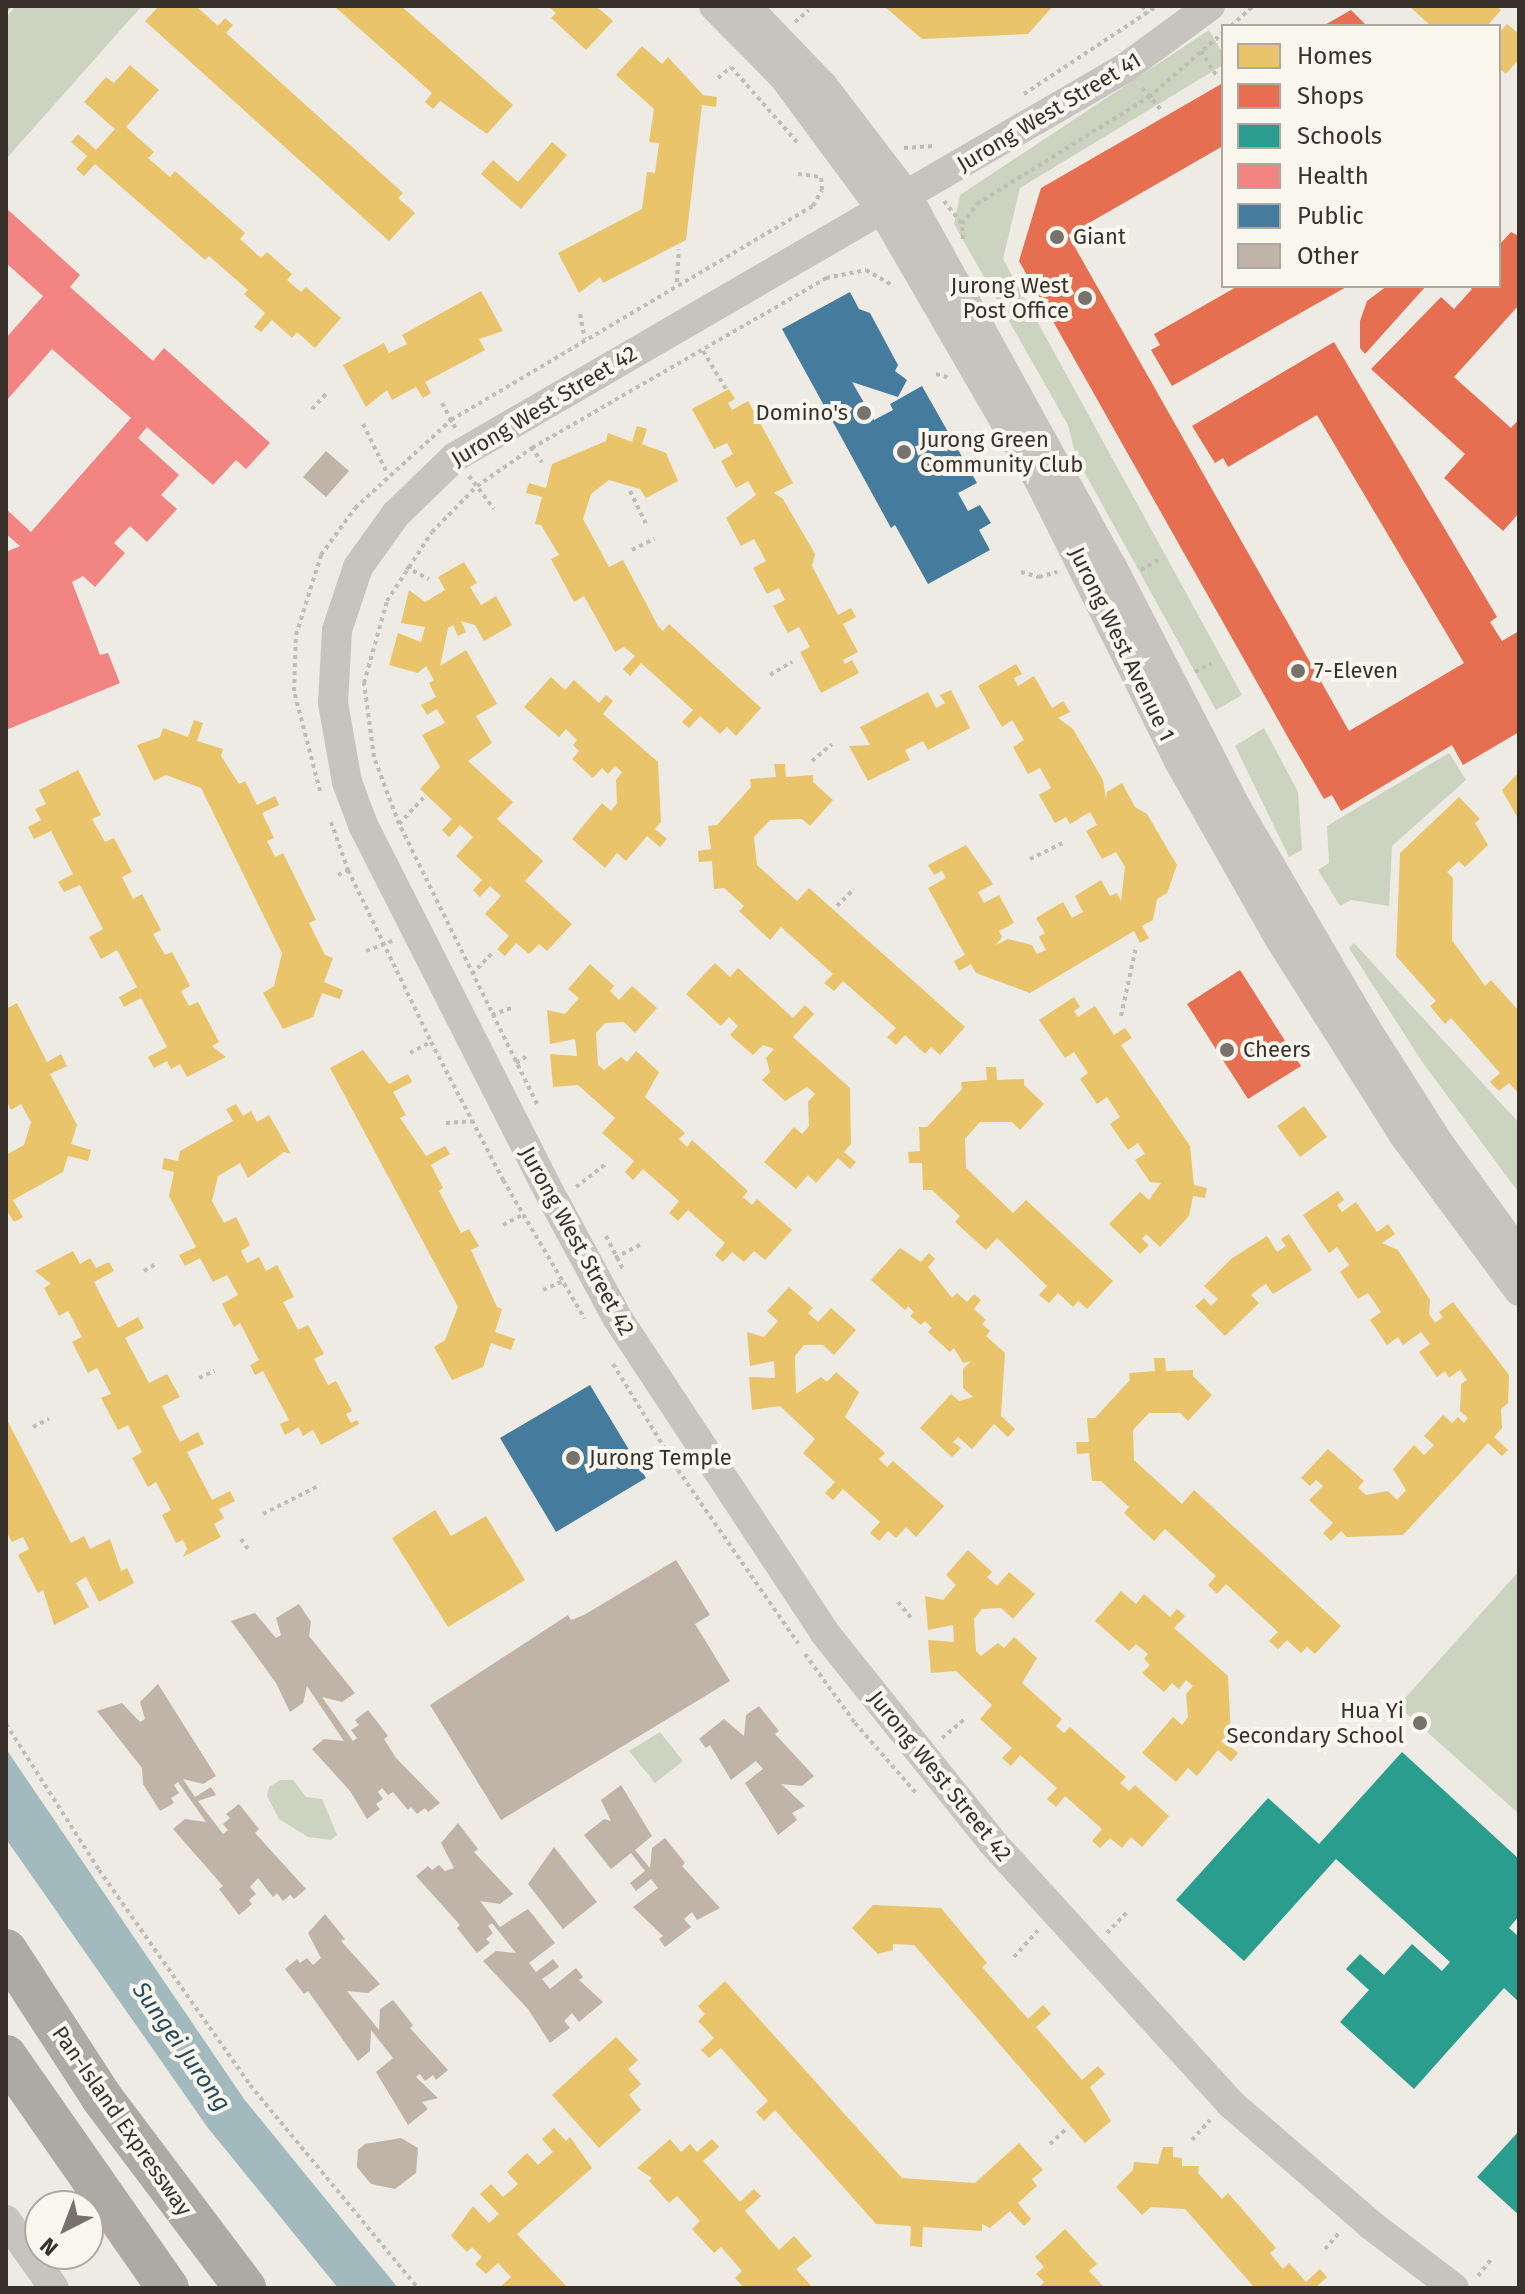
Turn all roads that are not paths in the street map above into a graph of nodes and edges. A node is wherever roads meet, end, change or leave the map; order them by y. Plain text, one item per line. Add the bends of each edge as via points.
1 (714, 6) edge
2 (746, 6) edge
3 (1210, 6) edge
4 (895, 204) junction
5 (1519, 1254) edge
6 (1519, 1291) edge
7 (6, 1950) edge
8 (6, 2056) edge
9 (6, 2220) edge
10 (1463, 2286) edge
11 (54, 2288) edge
12 (168, 2288) edge
13 (245, 2288) edge

1 - 4 street, Jurong West Avenue 1
2 - 4 street, Jurong West Avenue 1 via 823,86
3 - 4 street, Jurong West Street 41 via 1192,38 1125,68
4 - 5 street, Jurong West Avenue 1 via 1111,565 1237,809 1373,1040
4 - 6 street, Jurong West Avenue 1 via 1179,761 1278,936 1403,1134
4 - 10 street, Jurong West Street 42 via 468,448 404,505 358,567 337,630 331,681 347,782 451,1005 618,1319 824,1632 992,1842 1231,2104 1371,2225
7 - 13 highway, Pan-Island Expressway via 102,2098
8 - 12 highway
9 - 11 street

